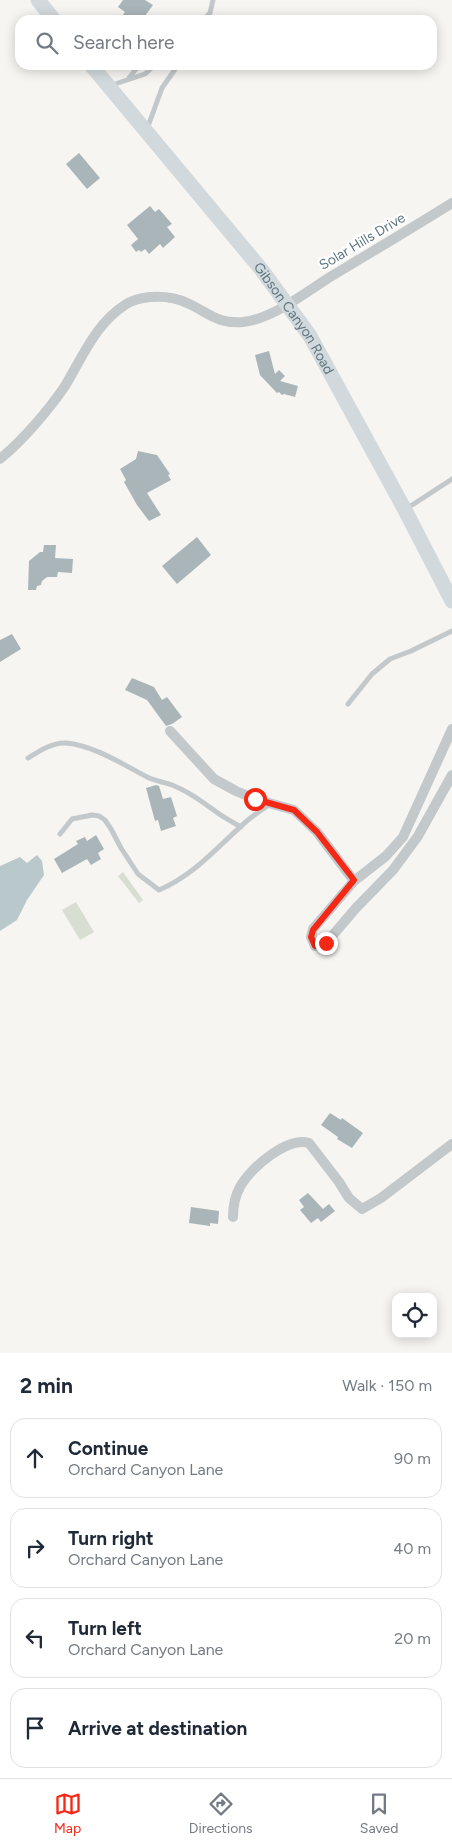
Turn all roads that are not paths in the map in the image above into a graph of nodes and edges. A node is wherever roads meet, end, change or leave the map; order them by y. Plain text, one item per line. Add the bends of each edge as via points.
1 (38, 0) edge
2 (213, 0) edge
3 (50, 15) edge
4 (208, 15) edge
5 (95, 70) edge
6 (135, 70) edge
7 (149, 70) edge
8 (175, 70) edge
9 (128, 79) junction
10 (109, 86) junction
11 (146, 131) junction
12 (452, 202) edge
13 (287, 304) junction
14 (0, 460) edge
15 (452, 479) edge
16 (405, 510) junction
17 (452, 601) edge
18 (452, 631) edge
19 (348, 704) dead end
20 (452, 729) edge
21 (170, 731) dead end
22 (28, 758) dead end
23 (452, 775) edge
24 (271, 804) junction
25 (241, 827) junction
26 (60, 834) dead end
27 (354, 880) junction
28 (452, 1144) edge
29 (233, 1217) dead end

1 - 3 main road
2 - 4 lane
5 - 10 main road, Gibson Canyon Road
6 - 9 lane
7 - 9 lane
8 - 11 lane via 162,88
9 - 10 lane
10 - 11 main road, Gibson Canyon Road
11 - 13 main road, Gibson Canyon Road
12 - 13 street, Solar Hills Drive
13 - 14 street, Solar Hills Drive via 253,320 234,322 213,318 174,298 141,298 127,304 112,314 99,329 44,414
13 - 16 main road, Gibson Canyon Road via 322,355
15 - 16 lane
16 - 17 main road, Gibson Canyon Road
18 - 19 lane via 390,659 372,674
20 - 27 street via 403,837 386,856
21 - 24 street via 214,778 236,791
22 - 25 lane via 57,744 75,745 172,785
23 - 27 street via 418,836 394,870 326,943 315,946 311,937 313,930
24 - 25 lane
24 - 27 street via 294,810 317,832
25 - 26 lane via 210,856 159,890 138,874 105,820 99,816 72,819
28 - 29 street via 362,1209 349,1198 310,1143 293,1142 250,1173 240,1187

